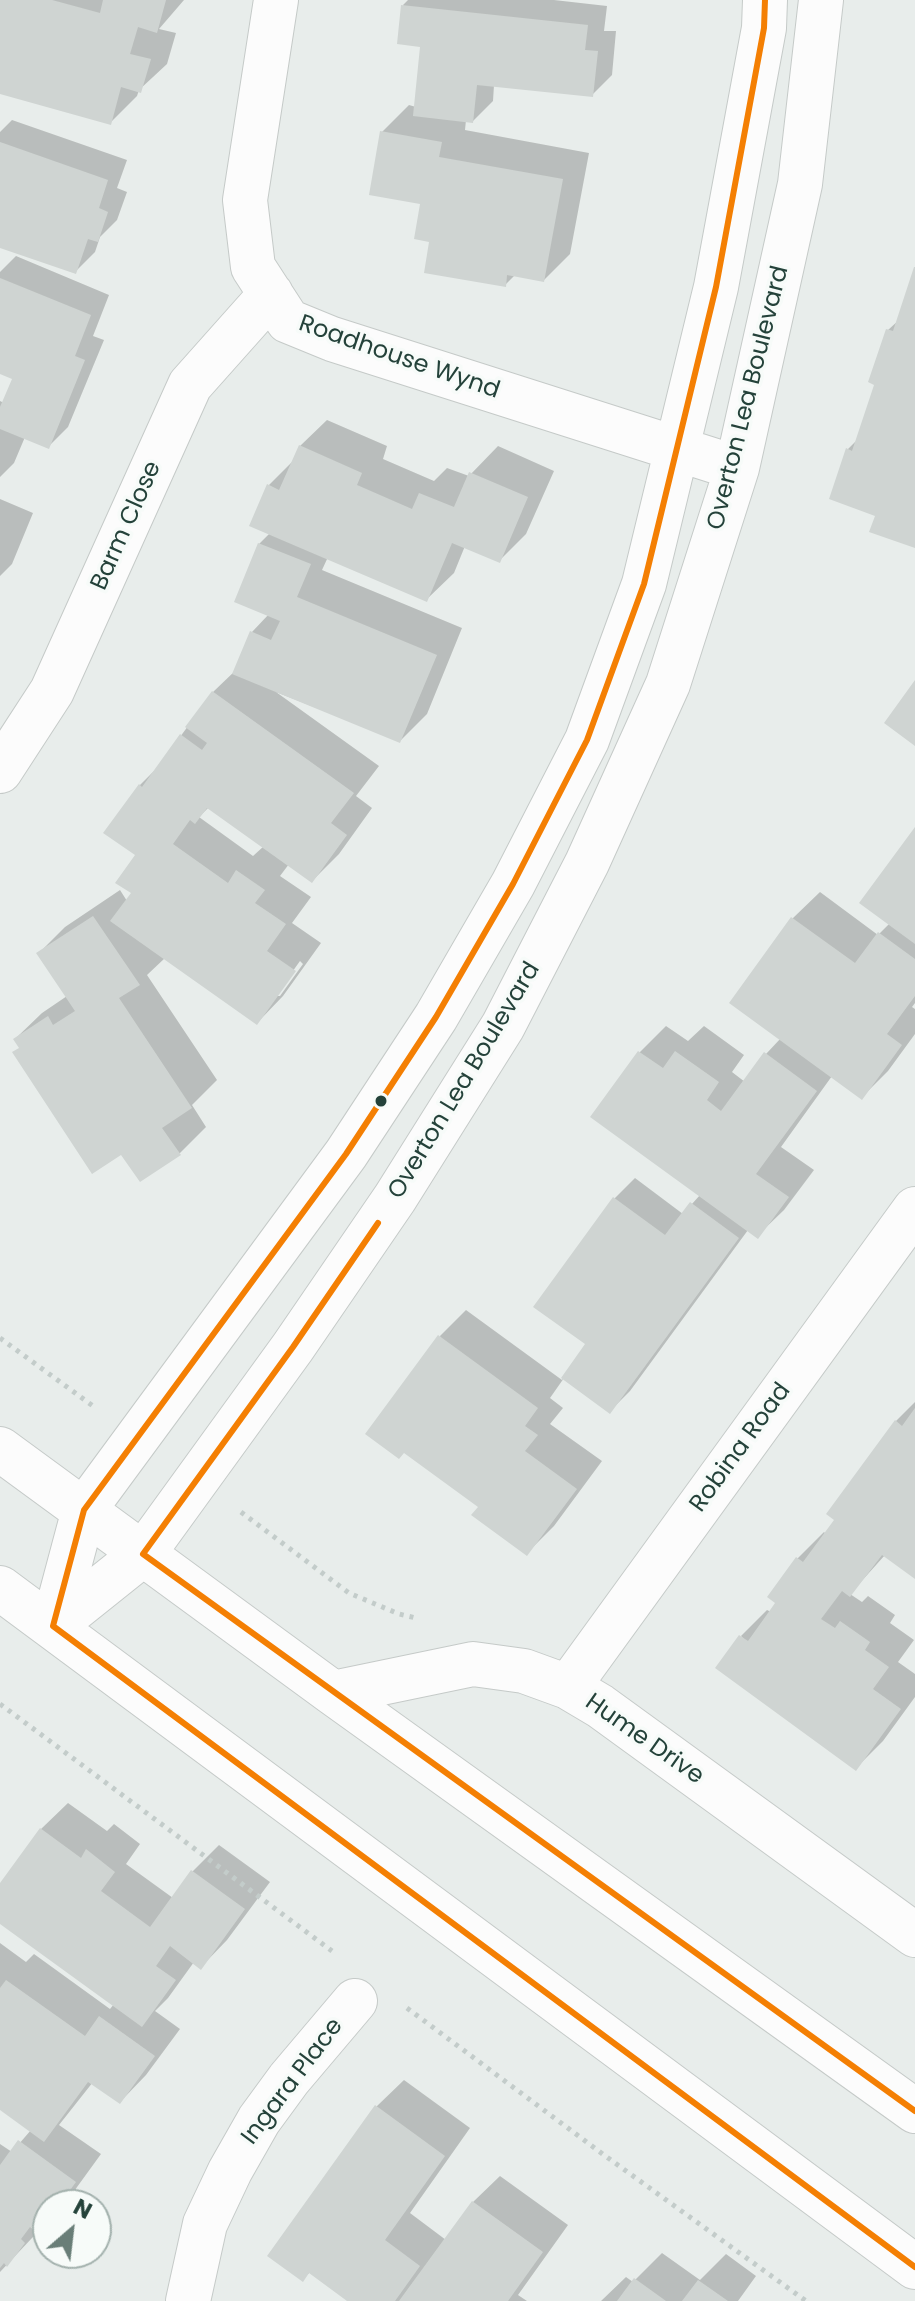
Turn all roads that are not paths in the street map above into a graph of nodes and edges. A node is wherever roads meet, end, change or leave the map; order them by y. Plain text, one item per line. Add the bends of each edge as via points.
1 (276, 0) edge
2 (765, 0) edge
3 (821, 0) edge
4 (271, 294) junction
5 (677, 448) junction
6 (737, 468) junction
7 (0, 771) edge
8 (915, 1209) edge
9 (0, 1449) edge
10 (84, 1510) junction
11 (143, 1554) junction
12 (0, 1588) edge
13 (53, 1626) junction
14 (568, 1687) junction
15 (333, 1693) junction
16 (915, 1935) edge
17 (355, 2001) dead end
18 (915, 2111) edge
19 (915, 2267) edge
20 (188, 2301) edge

1 - 4 street, Roadhouse Wynd via 245,200 253,267
2 - 5 street via 716,287
3 - 6 street, Overton Lea Boulevard via 800,184
4 - 5 street, Roadhouse Wynd via 288,321 332,339
4 - 7 street, Barm Close via 190,385 52,691
5 - 6 street, Roadhouse Wynd
5 - 10 street via 644,584 587,740 513,884 436,1017 346,1154
6 - 11 street, Overton Lea Boulevard via 668,684 587,863 503,1026 395,1198
8 - 14 street, Robina Road
9 - 10 street
10 - 11 street
10 - 13 street
11 - 13 street, Overton Lea Boulevard
11 - 15 street
12 - 13 street
13 - 19 street
14 - 15 street, Hume Drive via 524,1671 473,1664
14 - 16 street, Hume Drive
15 - 18 street
17 - 20 street, Ingara Place via 259,2120 230,2171 205,2224

